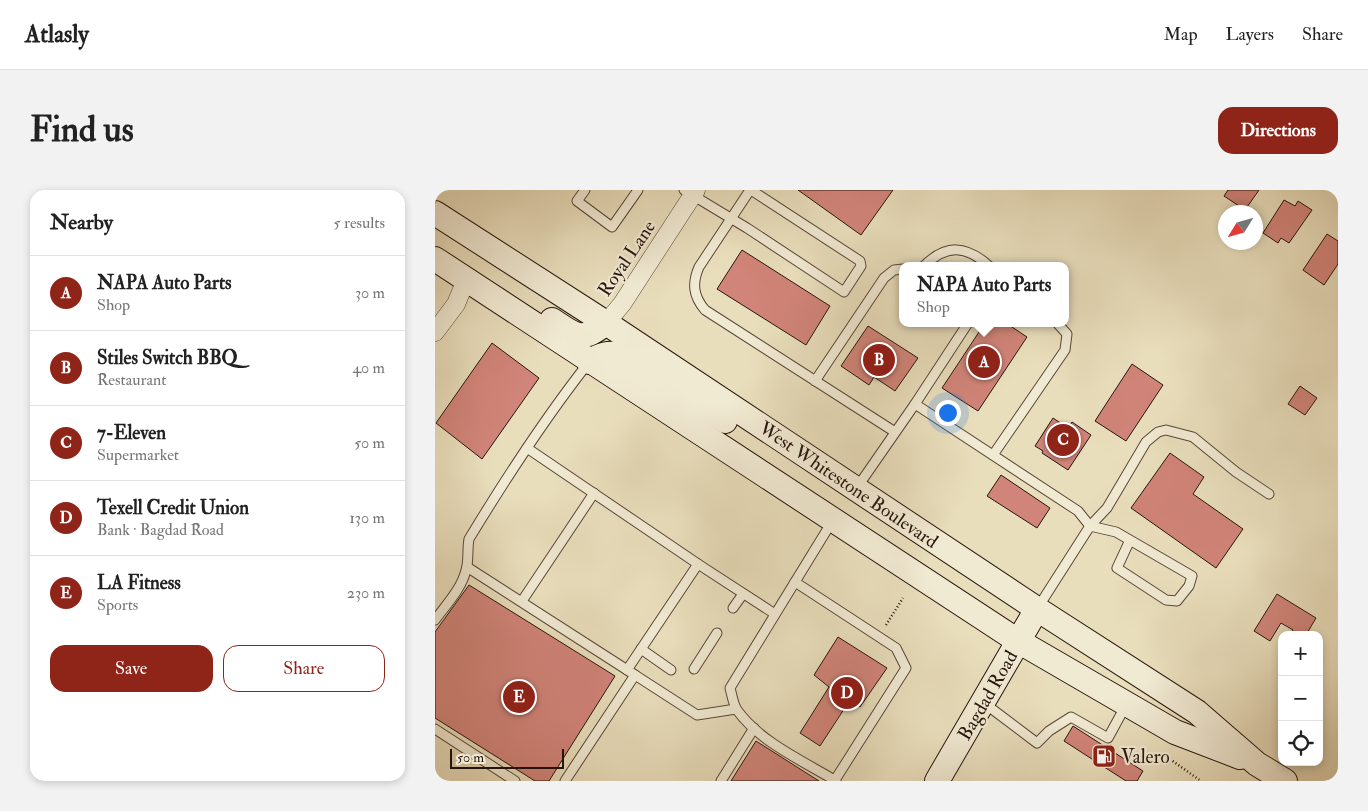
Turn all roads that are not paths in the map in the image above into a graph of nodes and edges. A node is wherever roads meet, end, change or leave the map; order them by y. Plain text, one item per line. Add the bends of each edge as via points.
1 (585, 190) edge
2 (638, 190) edge
3 (750, 190) edge
4 (691, 192) edge
5 (435, 213) edge
6 (730, 218) junction
7 (435, 244) edge
8 (435, 259) edge
9 (928, 262) edge
10 (984, 262) edge
11 (899, 269) edge
12 (466, 280) junction
13 (606, 323) junction
14 (965, 327) edge
15 (1061, 327) edge
16 (435, 332) edge
17 (589, 362) junction
18 (815, 381) junction
19 (915, 404) junction
20 (895, 432) junction
21 (783, 440) junction
22 (527, 448) junction
23 (993, 456) junction
24 (856, 489) junction
25 (594, 493) junction
26 (1269, 494) dead end
27 (833, 520) junction
28 (1090, 526) junction
29 (1130, 540) junction
30 (698, 564) junction
31 (467, 567) junction
32 (795, 582) junction
33 (743, 594) junction
34 (522, 601) junction
35 (733, 608) dead end
36 (1037, 609) junction
37 (775, 614) junction
38 (435, 620) edge
39 (717, 633) dead end
40 (1019, 642) junction
41 (641, 649) junction
42 (694, 668) dead end
43 (671, 670) dead end
44 (631, 672) junction
45 (983, 703) junction
46 (1127, 704) junction
47 (736, 709) junction
48 (755, 728) junction
49 (435, 729) edge
50 (1257, 764) junction
51 (515, 781) edge
52 (565, 781) edge
53 (721, 781) edge
54 (835, 781) edge
55 (937, 781) edge
56 (1285, 781) edge

1 - 2 lane via 577,202 612,226
3 - 6 lane
3 - 6 lane via 860,261 861,266 844,292
4 - 6 lane
4 - 13 street, Royal Lane via 622,304
5 - 13 main road, West Whitestone Boulevard
6 - 18 lane via 699,266 695,277 698,302 705,310
7 - 13 main road via 571,332 585,336
8 - 12 main road, West Whitestone Boulevard
9 - 10 lane via 934,256 959,249 972,252
11 - 18 lane via 884,278
12 - 16 street via 456,304
12 - 17 main road, West Whitestone Boulevard
13 - 21 main road, West Whitestone Boulevard
14 - 19 lane
15 - 23 lane via 1067,334 1065,350
17 - 21 main road via 607,353 622,355 759,443 769,447
17 - 22 lane
17 - 27 main road, West Whitestone Boulevard
18 - 20 lane
19 - 20 lane
19 - 23 lane
20 - 24 lane
21 - 24 main road, West Whitestone Boulevard
22 - 25 lane
22 - 31 lane via 469,539
23 - 28 lane via 1078,511
24 - 36 main road, West Whitestone Boulevard
25 - 30 lane
25 - 34 lane
26 - 28 lane via 1193,437 1166,430 1146,442 1107,508
27 - 32 lane
27 - 40 main road, West Whitestone Boulevard
28 - 29 lane via 1116,532
28 - 36 lane
29 - 29 lane via 1192,576 1189,586 1177,601 1166,600 1117,568
30 - 33 lane
30 - 41 lane
31 - 34 lane
31 - 38 lane via 464,579
32 - 37 lane
32 - 54 lane via 896,648 906,668
33 - 35 lane
33 - 37 lane
34 - 44 lane
36 - 40 main road, Bagdad Road
36 - 50 main road, West Whitestone Boulevard via 1197,712
37 - 47 lane via 730,688
39 - 42 lane
40 - 45 main road, Bagdad Road
40 - 46 main road, West Whitestone Boulevard
41 - 43 lane
41 - 44 lane
44 - 47 lane via 697,715
44 - 52 lane
45 - 46 lane via 1037,743 1071,717 1108,738
45 - 55 main road, Bagdad Road
46 - 50 main road, West Whitestone Boulevard via 1175,732
47 - 48 lane
48 - 53 lane
48 - 54 lane via 773,743
49 - 51 lane
50 - 56 main road, West Whitestone Boulevard

